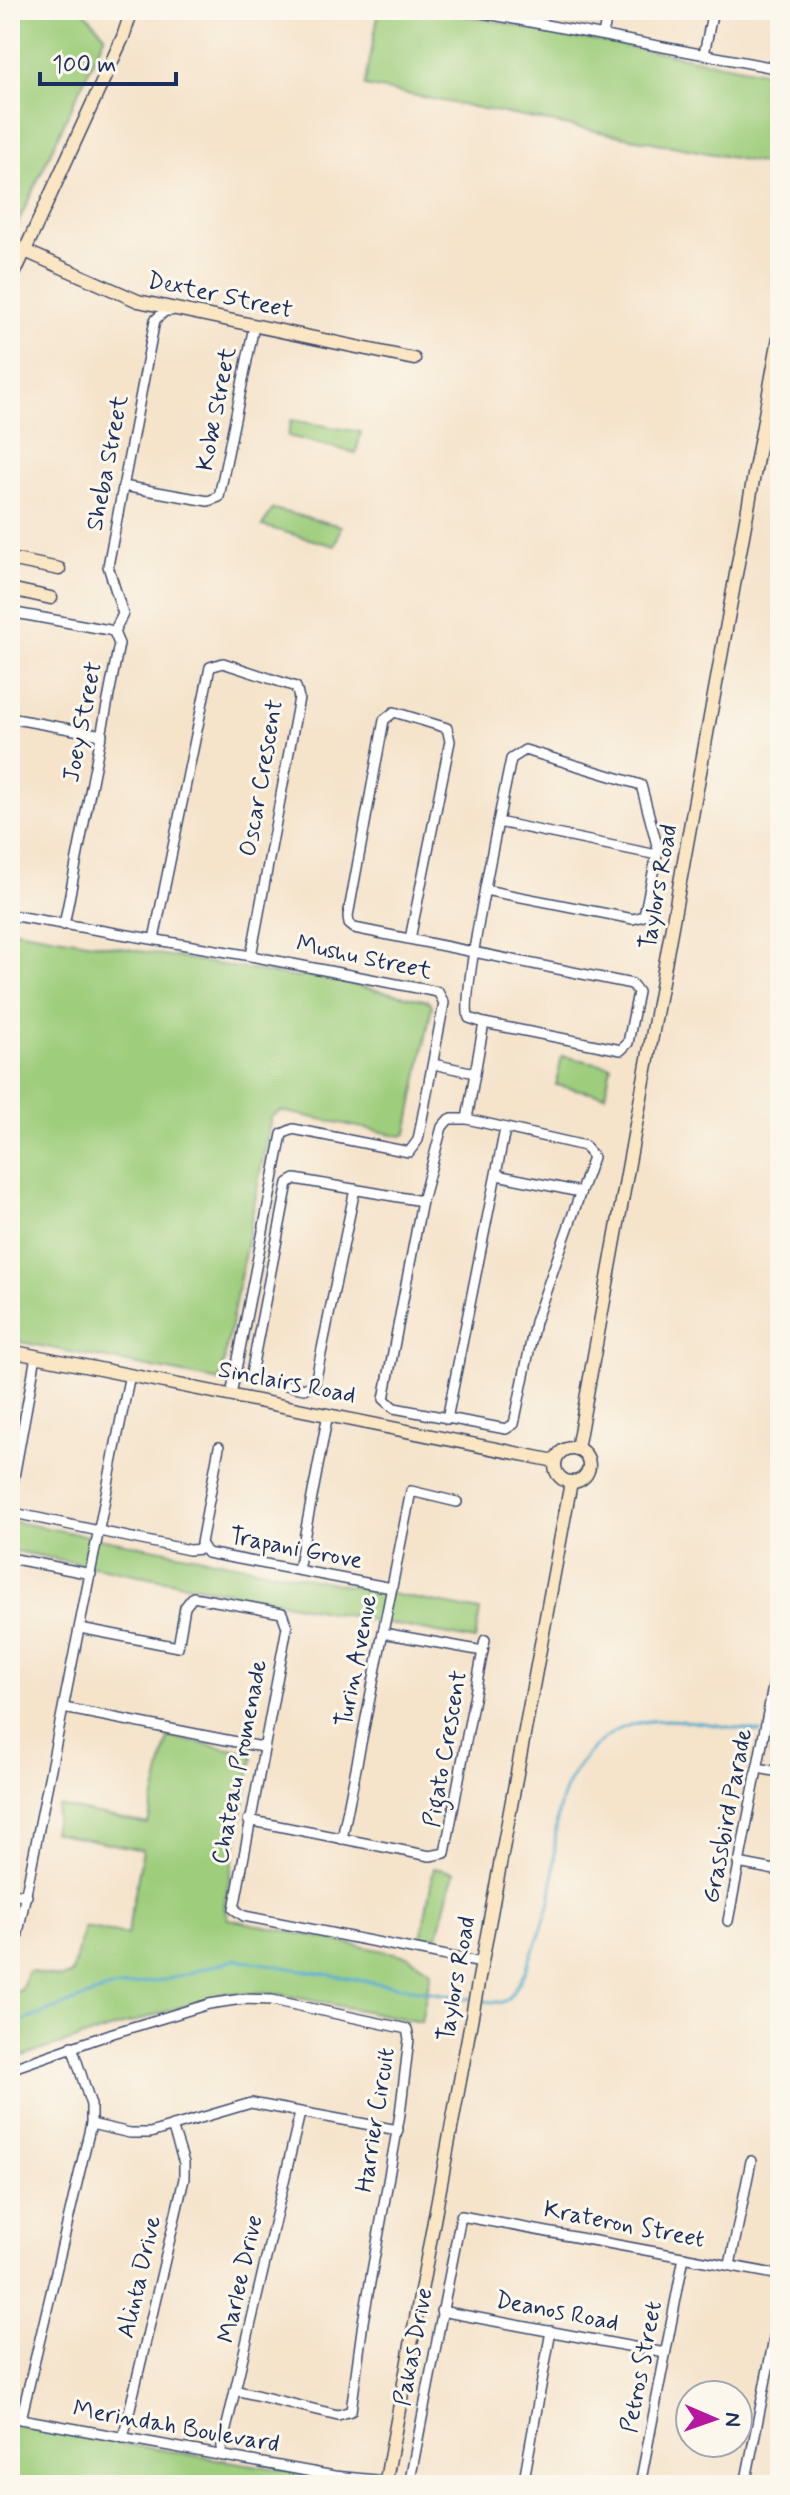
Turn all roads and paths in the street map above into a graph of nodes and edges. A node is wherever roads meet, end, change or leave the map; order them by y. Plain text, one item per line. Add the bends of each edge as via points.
1 (132, 10) edge
2 (466, 10) edge
3 (608, 10) edge
4 (713, 10) edge
5 (500, 13) edge
6 (603, 35) junction
7 (704, 54) junction
8 (780, 69) edge
9 (25, 251) junction
10 (10, 283) edge
11 (174, 311) junction
12 (254, 326) junction
13 (780, 332) edge
14 (414, 359) dead end
15 (123, 486) junction
16 (10, 559) edge
17 (59, 569) dead end
18 (10, 589) edge
19 (51, 598) dead end
20 (10, 612) edge
21 (114, 632) junction
22 (780, 685) edge
23 (780, 700) edge
24 (10, 718) edge
25 (102, 735) junction
26 (498, 822) junction
27 (657, 855) junction
28 (485, 890) junction
29 (10, 915) edge
30 (64, 925) junction
31 (154, 939) junction
32 (410, 939) junction
33 (475, 953) junction
34 (251, 956) junction
35 (484, 1023) junction
36 (433, 1064) junction
37 (475, 1073) junction
38 (467, 1119) junction
39 (505, 1129) junction
40 (497, 1175) junction
41 (355, 1189) junction
42 (580, 1192) junction
43 (422, 1201) junction
44 (10, 1351) edge
45 (36, 1356) junction
46 (130, 1374) junction
47 (231, 1395) junction
48 (328, 1414) junction
49 (447, 1419) junction
50 (219, 1447) dead end
51 (577, 1449) junction
52 (555, 1461) junction
53 (571, 1482) junction
54 (10, 1499) edge
55 (457, 1502) dead end
56 (10, 1508) edge
57 (99, 1532) junction
58 (203, 1549) junction
59 (10, 1558) edge
60 (298, 1570) junction
61 (91, 1574) junction
62 (392, 1588) junction
63 (80, 1628) junction
64 (383, 1633) junction
65 (485, 1640) dead end
66 (483, 1651) junction
67 (776, 1671) dead end
68 (64, 1708) junction
69 (262, 1747) junction
70 (757, 1768) junction
71 (780, 1772) edge
72 (248, 1820) junction
73 (342, 1839) junction
74 (738, 1863) junction
75 (780, 1871) edge
76 (10, 1892) edge
77 (27, 1896) junction
78 (728, 1921) dead end
79 (482, 1963) junction
80 (10, 1973) edge
81 (72, 2046) junction
82 (10, 2069) edge
83 (300, 2113) junction
84 (91, 2124) junction
85 (172, 2126) junction
86 (398, 2130) junction
87 (751, 2161) dead end
88 (461, 2216) joint
89 (684, 2257) junction
90 (730, 2265) junction
91 (780, 2275) edge
92 (780, 2308) edge
93 (441, 2311) junction
94 (551, 2331) junction
95 (665, 2353) junction
96 (767, 2371) junction
97 (780, 2374) edge
98 (235, 2390) junction
99 (10, 2417) edge
100 (21, 2419) junction
101 (123, 2438) junction
102 (220, 2455) junction
103 (334, 2476) junction
104 (386, 2483) edge
105 (361, 2485) edge
106 (412, 2485) edge
107 (523, 2485) edge
108 (640, 2485) edge
109 (745, 2485) edge

1 - 9 street
2 - 5 street
3 - 6 street
4 - 7 street
5 - 6 street
6 - 7 street
7 - 8 street
9 - 10 street
9 - 11 street, Dexter Street via 138,301
11 - 12 street, Dexter Street
11 - 15 street, Sheba Street via 155,320
12 - 14 street, Dexter Street
12 - 15 street, Kobe Street via 219,497 208,501
13 - 51 street, Taylors Road
15 - 21 street, Sheba Street via 108,566 123,614
16 - 17 street
18 - 19 street
20 - 21 street, Joey Street
21 - 25 street, Joey Street via 119,644
22 - 23 street
24 - 25 street
25 - 30 street, Joey Street
26 - 27 street
26 - 27 street via 511,759 525,750 641,785
26 - 28 street
27 - 28 street via 644,916 633,919
28 - 33 street
29 - 30 street, Mushu Street
30 - 31 street, Mushu Street
31 - 34 street, Mushu Street
31 - 34 street, Oscar Crescent via 210,667 223,663 296,687 299,698
32 - 32 street via 354,928 348,916 384,720 394,712 447,728 450,741
32 - 33 street
33 - 35 street via 465,1012
33 - 35 street via 632,984 638,992 628,1043 621,1050
34 - 36 street, Mushu Street via 438,992 444,1003
35 - 37 street
36 - 37 street
36 - 47 street, Mushu Street via 418,1140 409,1152 293,1129 282,1134
37 - 38 street
38 - 39 street
38 - 43 street via 444,1122
39 - 40 street
39 - 42 street via 590,1148 592,1162
40 - 42 street
40 - 49 street
41 - 41 street via 295,1179 288,1183 251,1374 257,1379 304,1389 315,1383
41 - 43 street
42 - 49 street via 531,1336 514,1424 506,1429
43 - 49 street via 384,1399 394,1408
44 - 45 street, Sinclairs Road
45 - 46 street, Sinclairs Road
45 - 54 street
46 - 47 street, Sinclairs Road
46 - 57 street
47 - 48 street, Sinclairs Road
48 - 52 street, Sinclairs Road
48 - 60 street
50 - 58 street, Trapani Grove
51 - 52 street via 566,1449
51 - 53 street via 585,1455 588,1469
52 - 53 street via 560,1477
53 - 79 street, Taylors Road
55 - 62 street, Turin Avenue via 411,1491
56 - 57 street
57 - 58 street
57 - 61 street
58 - 60 street, Trapani Grove
59 - 61 street
60 - 62 street, Trapani Grove
61 - 63 street
62 - 64 street, Turin Avenue
63 - 68 street
63 - 69 street, Chateau Promenade via 178,1647 185,1607 193,1597 282,1613 287,1627
64 - 66 street
64 - 73 street, Turin Avenue
65 - 66 street, Pigato Crescent
66 - 73 street, Pigato Crescent via 445,1853 430,1856
67 - 70 street, Grassbird Parade
68 - 69 street
68 - 77 street
69 - 72 street, Chateau Promenade
70 - 71 street
70 - 74 street, Grassbird Parade
72 - 73 street, Pigato Crescent
72 - 79 street, Chateau Promenade via 233,1898 237,1913
74 - 75 street
74 - 78 street, Grassbird Parade
76 - 77 street
77 - 80 street
79 - 104 street, Taylors Road
81 - 82 street, Harrier Circuit
81 - 84 street via 91,2105
81 - 86 street, Harrier Circuit via 242,1999 398,2025 409,2036
83 - 85 street via 243,2104
83 - 86 street
83 - 98 street, Marlee Drive
84 - 85 street via 136,2134
84 - 100 street
85 - 101 street, Alinta Drive via 184,2179
86 - 98 street, Harrier Circuit via 351,2411 340,2415
87 - 90 street
88 - 89 street, Krateron Street
88 - 93 street, Pakas Drive
89 - 90 street, Krateron Street
89 - 95 street, Petros Street
90 - 91 street, Krateron Street
92 - 96 street
93 - 94 street, Deanos Road
93 - 106 street, Pakas Drive
94 - 95 street, Deanos Road
94 - 107 street
95 - 108 street, Petros Street
96 - 97 street
96 - 109 street
98 - 102 street, Marlee Drive
99 - 100 street, Merindah Boulevard
100 - 101 street, Merindah Boulevard
101 - 102 street, Merindah Boulevard
102 - 103 street, Merindah Boulevard
103 - 104 street, Merindah Boulevard
103 - 105 street, Merindah Boulevard

